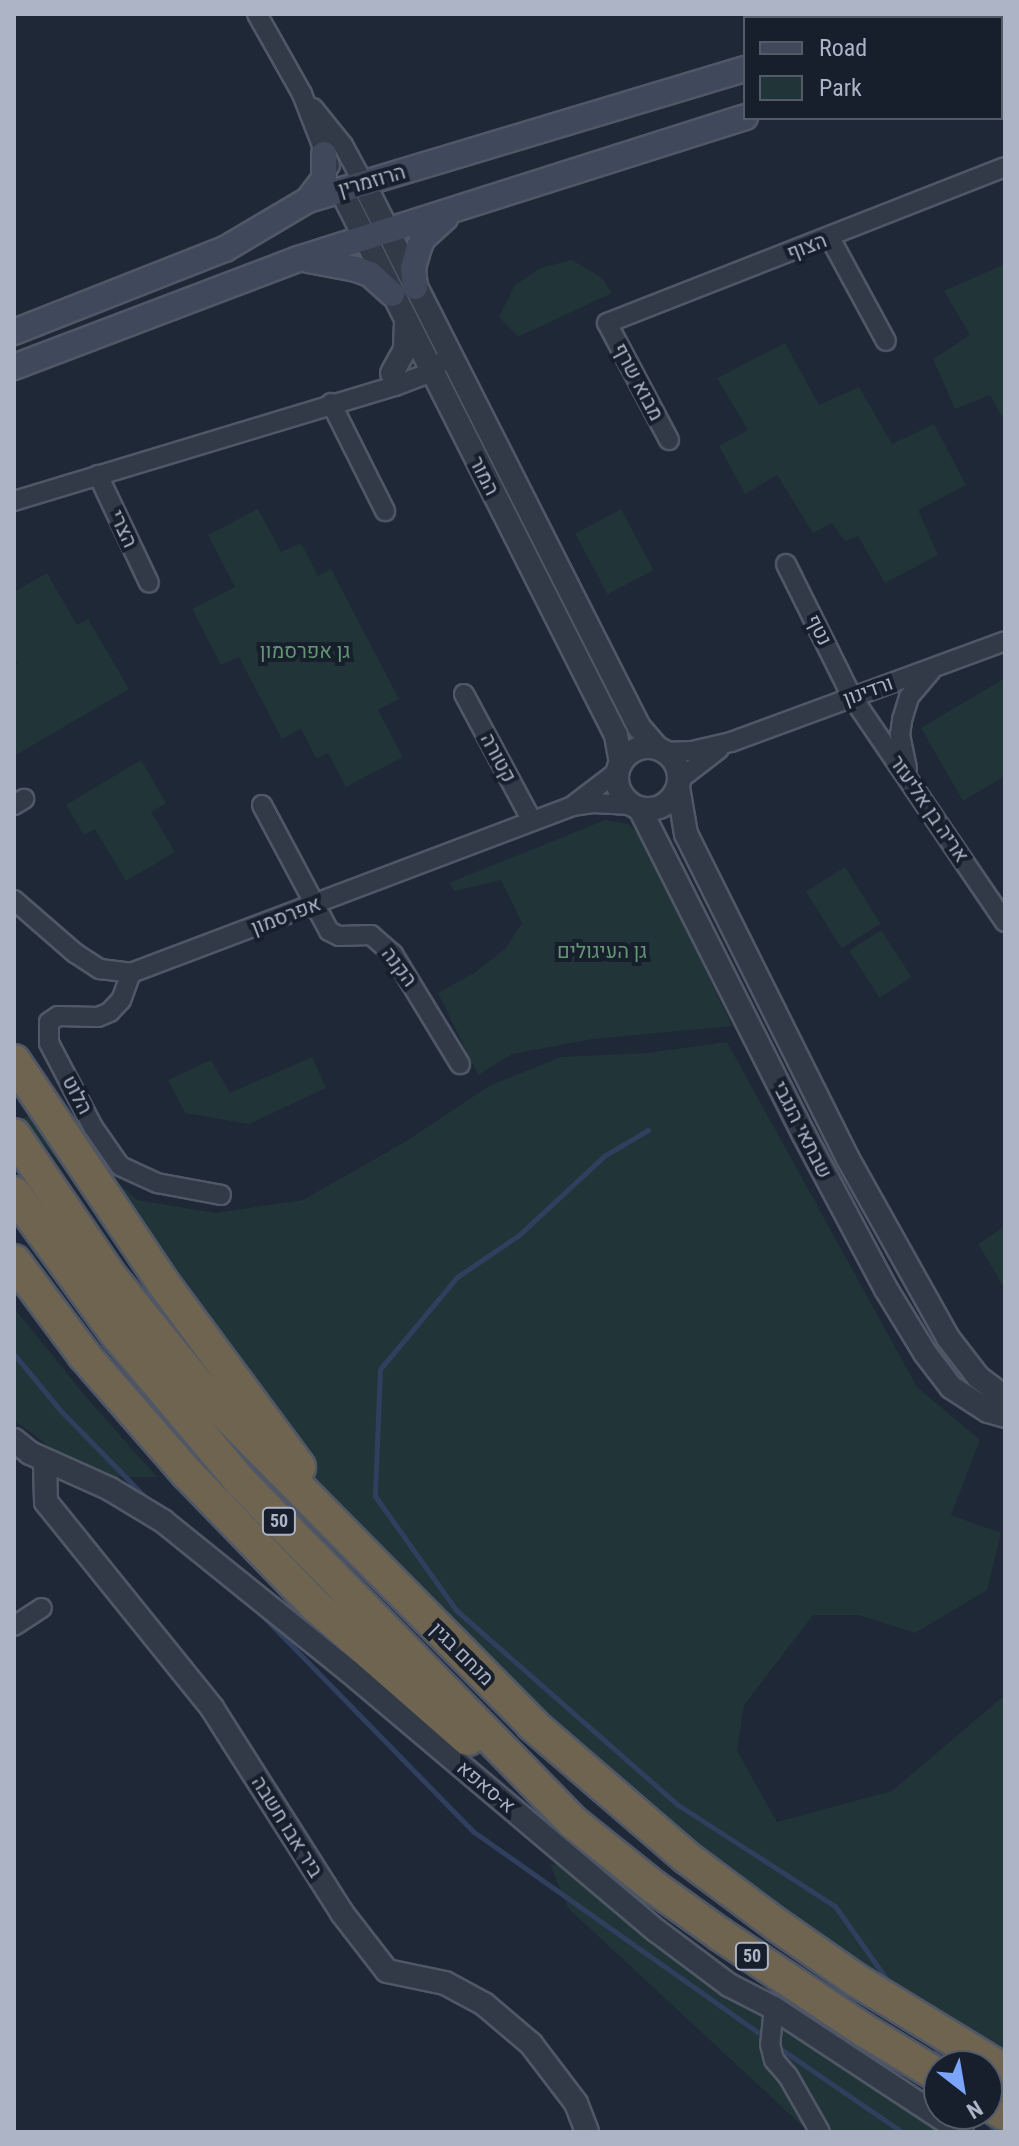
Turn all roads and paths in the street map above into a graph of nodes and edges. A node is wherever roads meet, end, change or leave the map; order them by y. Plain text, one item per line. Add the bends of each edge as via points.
1 (257, 14) edge
2 (743, 70) edge
3 (302, 94) junction
4 (743, 118) edge
5 (324, 154) junction
6 (1005, 167) edge
7 (352, 187) junction
8 (308, 200) junction
9 (462, 208) junction
10 (375, 235) junction
11 (830, 238) junction
12 (298, 259) junction
13 (403, 291) junction
14 (406, 323) junction
15 (607, 323) joint
16 (14, 332) edge
17 (886, 341) dead end
18 (449, 355) junction
19 (428, 365) junction
20 (14, 367) edge
21 (392, 373) junction
22 (362, 393) junction
23 (331, 403) junction
24 (669, 440) dead end
25 (98, 475) junction
26 (14, 501) edge
27 (385, 511) dead end
28 (786, 564) dead end
29 (149, 583) dead end
30 (1005, 641) edge
31 (935, 667) junction
32 (464, 694) dead end
33 (852, 697) junction
34 (731, 742) junction
35 (661, 750) junction
36 (619, 767) junction
37 (911, 782) junction
38 (679, 783) junction
39 (262, 805) dead end
40 (572, 806) junction
41 (636, 807) junction
42 (532, 821) junction
43 (14, 900) edge
44 (316, 904) junction
45 (1005, 922) edge
46 (131, 973) junction
47 (14, 1061) edge
48 (460, 1064) dead end
49 (14, 1135) edge
50 (14, 1193) edge
51 (221, 1195) dead end
52 (14, 1261) edge
53 (1005, 1397) edge
54 (1005, 1416) edge
55 (14, 1440) edge
56 (45, 1461) junction
57 (369, 1558) junction
58 (42, 1608) dead end
59 (14, 1626) edge
60 (574, 1823) junction
61 (774, 2008) junction
62 (923, 2066) edge
63 (1005, 2071) edge
64 (587, 2132) edge
65 (820, 2132) edge
66 (962, 2132) edge

1 - 3 street
2 - 7 main road, הרוזמרין
3 - 5 street
3 - 7 street via 343,145
4 - 9 main road
5 - 7 street
5 - 8 main road via 324,179
6 - 11 street, הצוף
7 - 8 main road, הרוזמרין
7 - 10 street, המור
8 - 16 main road, הרוזמרין via 225,249
9 - 10 main road
9 - 13 main road via 423,238
10 - 12 main road
10 - 13 street, המור
11 - 15 street, הצוף
11 - 17 street
12 - 13 main road via 356,269
12 - 20 main road
13 - 14 street, המור
13 - 18 street, המור
14 - 19 street, המור
14 - 21 street via 405,350
15 - 24 street, מבוא שרף
18 - 19 street
18 - 35 street, המור via 639,727
19 - 21 street
19 - 22 street via 395,386
19 - 36 street, המור via 616,735
21 - 22 street
22 - 23 street
23 - 25 street
23 - 27 street
25 - 26 street
25 - 29 street, הצרי
28 - 33 street, נטף
30 - 31 street, ורדינון
31 - 33 street, ורדינון
31 - 37 street via 909,697 902,720 902,753
32 - 42 street, קטורה
33 - 34 street, ורדינון
33 - 37 street, אריה בן אליעזר
34 - 35 street, ורדינון via 692,751
34 - 38 street, ורדינון
35 - 36 street via 633,751
35 - 38 street via 676,763
36 - 40 street, אפרסמון
36 - 41 street via 619,790
37 - 45 street, אריה בן אליעזר
38 - 41 street via 674,796 659,808
38 - 53 street, שבתאי הנגבי via 686,834 854,1171 948,1338 978,1377
39 - 44 street
40 - 41 street, אפרסמון
40 - 42 street, אפרסמון
41 - 54 street, שבתאי הנגבי via 908,1325 951,1387
42 - 44 street, אפרסמון
43 - 46 street via 87,961 100,969
44 - 46 street, אפרסמון
44 - 48 street, הקנה via 329,931 339,936 371,935 393,954
46 - 51 street, הלוט via 110,1012 98,1017 58,1016 49,1022 49,1043 120,1166 157,1183
47 - 57 highway via 163,1283
49 - 57 highway, מנחם בגין / 50 via 111,1277 204,1392
50 - 60 highway, מנחם בגין / 50 via 118,1336 242,1483
52 - 60 highway via 84,1355 187,1473 316,1606 420,1701
55 - 56 street, א-סאפא
56 - 61 street, א-סאפא via 110,1489 163,1521 657,1931 729,1985
56 - 64 street, ביר אבו חשבה via 46,1502 212,1708 342,1913 387,1971 445,1983 484,2004 531,2044 576,2103
57 - 63 highway, מנחם בגין / 50 via 532,1724 686,1857 856,1980
58 - 59 street
60 - 62 highway, מנחם בגין / 50 via 721,1935
61 - 65 street via 774,2060
61 - 66 street, א-סאפא

